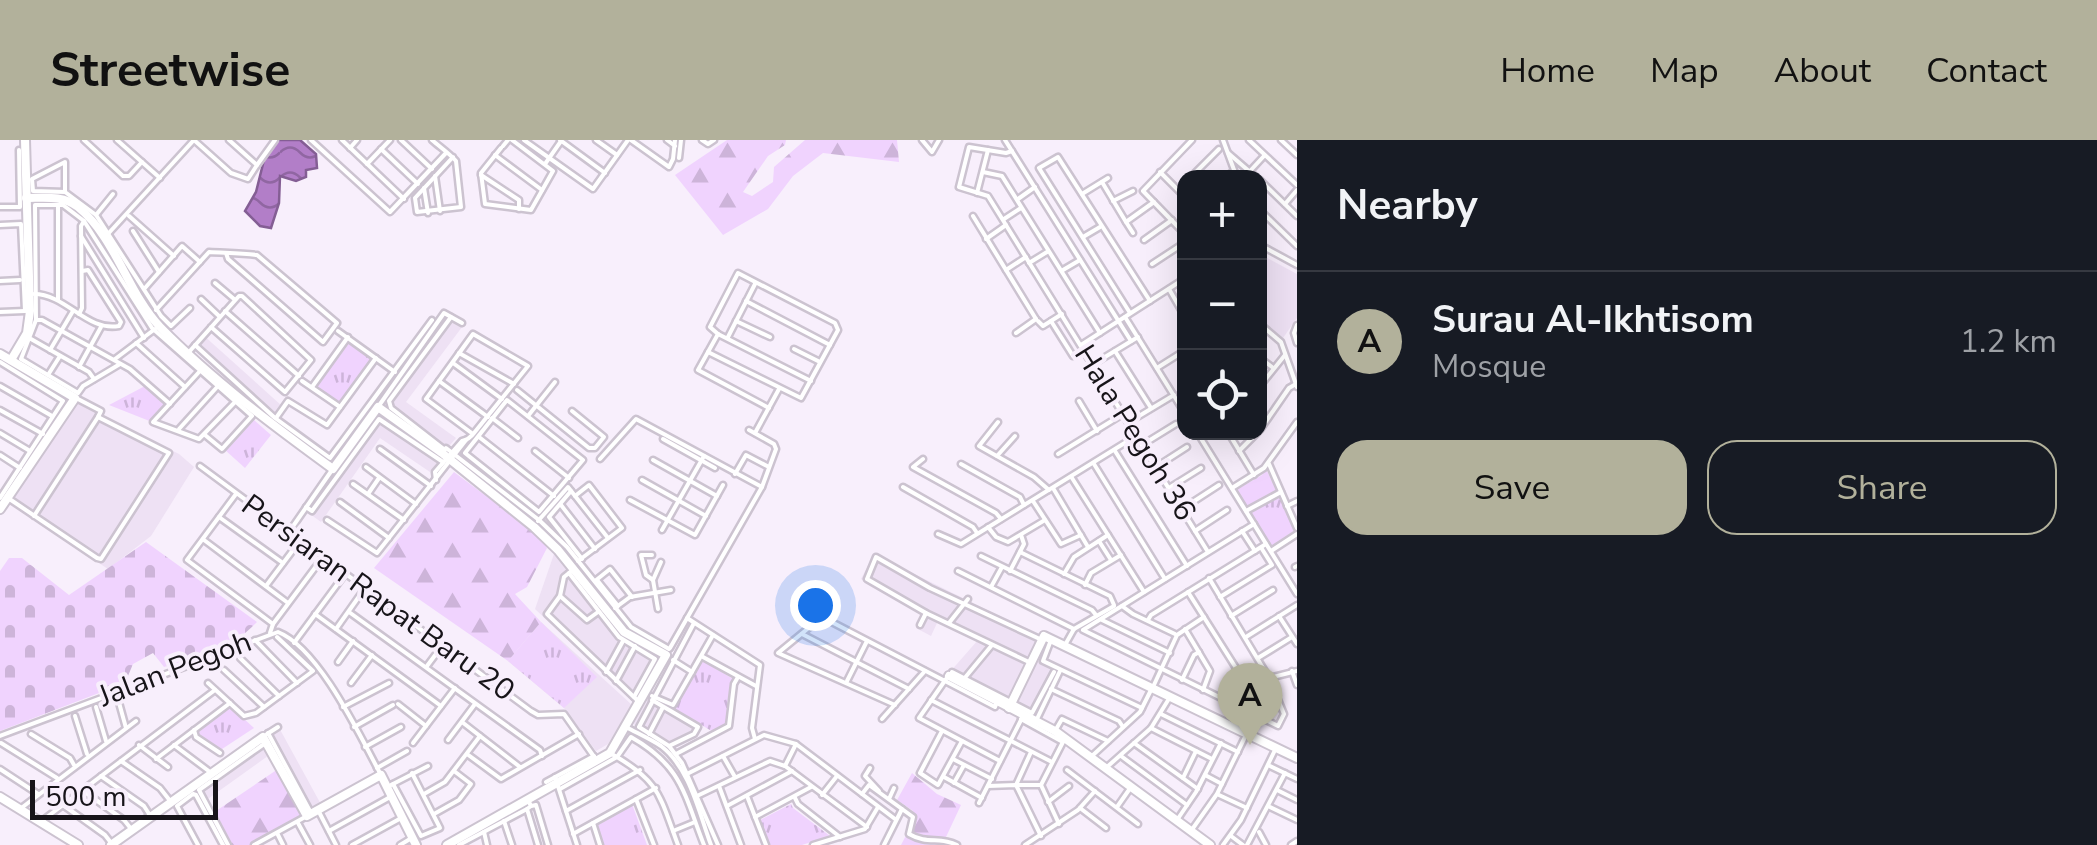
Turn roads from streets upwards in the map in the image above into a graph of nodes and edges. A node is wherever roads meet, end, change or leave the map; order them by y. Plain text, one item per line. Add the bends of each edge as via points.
1 (25, 140) edge
2 (84, 140) edge
3 (117, 140) edge
4 (194, 140) edge
5 (229, 140) edge
6 (264, 140) edge
7 (274, 140) edge
8 (312, 140) edge
9 (342, 140) edge
10 (357, 140) edge
11 (390, 140) edge
12 (401, 140) edge
13 (432, 140) edge
14 (510, 140) edge
15 (524, 140) edge
16 (560, 140) edge
17 (630, 140) edge
18 (666, 140) edge
19 (702, 140) edge
20 (714, 140) edge
21 (922, 140) edge
22 (939, 140) edge
23 (1005, 140) edge
24 (1223, 140) edge
25 (1250, 140) edge
26 (1260, 140) edge
27 (1281, 140) edge
28 (600, 141) edge
29 (1190, 141) edge
30 (678, 143) edge
31 (1255, 145) junction
32 (270, 146) junction
33 (350, 148) junction
34 (382, 149) junction
35 (1219, 149) dead end
36 (19, 150) dead end
37 (988, 150) junction
38 (1012, 151) junction
39 (446, 154) junction
40 (1228, 154) junction
41 (495, 155) junction
42 (1297, 155) edge
43 (617, 156) junction
44 (1265, 156) junction
45 (453, 158) junction
46 (549, 158) junction
47 (679, 158) dead end
48 (142, 162) junction
49 (368, 164) junction
50 (545, 164) junction
51 (257, 165) junction
52 (432, 169) junction
53 (1198, 170) edge
54 (1234, 170) edge
55 (1249, 170) edge
56 (1251, 170) edge
57 (982, 172) junction
58 (1160, 172) junction
59 (605, 173) junction
60 (481, 174) junction
61 (435, 176) junction
62 (160, 178) junction
63 (1108, 178) dead end
64 (1102, 182) junction
65 (421, 186) junction
66 (1035, 187) junction
67 (1267, 188) edge
68 (1297, 188) edge
69 (1177, 189) edge
70 (542, 190) junction
71 (1133, 191) dead end
72 (65, 192) junction
73 (978, 193) junction
74 (113, 194) dead end
75 (1082, 194) junction
76 (26, 198) junction
77 (404, 198) junction
78 (50, 199) junction
79 (1016, 200) junction
80 (1113, 201) junction
81 (1154, 202) junction
82 (1284, 204) junction
83 (0, 207) edge
84 (1021, 208) junction
85 (519, 209) junction
86 (440, 211) junction
87 (428, 212) junction
88 (128, 215) junction
89 (973, 216) dead end
90 (1297, 216) edge
91 (89, 217) junction
92 (1267, 217) edge
93 (1172, 220) junction
94 (1126, 222) junction
95 (1004, 223) junction
96 (0, 225) edge
97 (1177, 225) edge
98 (1102, 226) junction
99 (133, 231) dead end
100 (1133, 233) dead end
101 (81, 236) junction
102 (106, 236) junction
103 (1082, 237) junction
104 (986, 239) junction
105 (1144, 240) dead end
106 (1297, 246) edge
107 (1177, 248) edge
108 (32, 249) junction
109 (1267, 249) edge
110 (1048, 251) junction
111 (226, 253) junction
112 (174, 256) junction
113 (1286, 259) junction
114 (1028, 260) junction
115 (1080, 260) junction
116 (200, 262) junction
117 (1152, 264) dead end
118 (1297, 265) edge
119 (1006, 270) junction
120 (82, 271) junction
121 (1061, 271) junction
122 (160, 272) junction
123 (22, 280) junction
124 (0, 281) edge
125 (215, 283) dead end
126 (1177, 283) edge
127 (756, 284) junction
128 (1169, 288) junction
129 (140, 291) junction
130 (33, 294) junction
131 (237, 298) junction
132 (201, 299) dead end
133 (1025, 300) junction
134 (1150, 301) junction
135 (58, 302) junction
136 (746, 302) junction
137 (1177, 302) edge
138 (1015, 306) dead end
139 (190, 308) dead end
140 (156, 310) junction
141 (27, 311) junction
142 (226, 311) junction
143 (0, 312) edge
144 (76, 312) junction
145 (1062, 314) junction
146 (1128, 315) junction
147 (220, 316) junction
148 (451, 317) junction
149 (1036, 319) junction
150 (36, 320) junction
151 (432, 320) dead end
152 (736, 320) junction
153 (1118, 321) junction
154 (1052, 322) junction
155 (462, 323) dead end
156 (102, 327) junction
157 (211, 327) junction
158 (157, 328) junction
159 (337, 328) junction
160 (1296, 328) edge
161 (1267, 329) edge
162 (62, 331) junction
163 (1016, 333) dead end
164 (1100, 333) junction
165 (718, 334) junction
166 (348, 337) junction
167 (770, 337) dead end
168 (1138, 337) junction
169 (32, 338) junction
170 (144, 338) junction
171 (727, 338) junction
172 (426, 339) junction
173 (1131, 342) junction
174 (136, 343) junction
175 (432, 343) junction
176 (1297, 343) edge
177 (1081, 344) junction
178 (830, 345) junction
179 (90, 347) junction
180 (192, 348) junction
181 (794, 349) dead end
182 (50, 350) junction
183 (1115, 351) junction
184 (708, 352) junction
185 (459, 353) junction
186 (0, 354) edge
187 (1177, 355) edge
188 (1286, 355) junction
189 (60, 356) junction
190 (1073, 356) dead end
191 (376, 358) junction
192 (11, 360) junction
193 (0, 362) edge
194 (117, 362) junction
195 (452, 362) junction
196 (820, 362) junction
197 (1267, 363) edge
198 (1093, 364) junction
199 (79, 366) junction
200 (1273, 367) junction
201 (410, 368) junction
202 (1157, 368) junction
203 (200, 371) junction
204 (397, 374) junction
205 (48, 375) junction
206 (1267, 376) edge
207 (301, 378) junction
208 (94, 379) junction
209 (438, 381) junction
210 (811, 381) junction
211 (555, 382) dead end
212 (1296, 385) edge
213 (0, 386) edge
214 (218, 386) junction
215 (516, 387) junction
216 (185, 388) junction
217 (312, 388) junction
218 (778, 389) junction
219 (1174, 394) junction
220 (76, 395) junction
221 (237, 399) junction
222 (1177, 399) edge
223 (505, 400) junction
224 (1079, 402) dead end
225 (170, 404) junction
226 (537, 405) junction
227 (340, 408) junction
228 (378, 408) junction
229 (768, 408) junction
230 (1151, 408) junction
231 (0, 410) edge
232 (572, 411) dead end
233 (1123, 414) junction
234 (528, 416) junction
235 (54, 417) junction
236 (490, 417) junction
237 (98, 418) junction
238 (274, 420) junction
239 (1267, 420) edge
240 (998, 422) dead end
241 (1129, 422) junction
242 (1297, 422) edge
243 (1176, 424) dead end
244 (179, 430) junction
245 (749, 430) dead end
246 (1097, 431) junction
247 (412, 432) junction
248 (0, 433) edge
249 (43, 434) junction
250 (205, 434) junction
251 (475, 434) junction
252 (756, 434) junction
253 (1015, 436) dead end
254 (1136, 436) junction
255 (518, 438) dead end
256 (663, 440) dead end
257 (1202, 440) edge
258 (1233, 440) edge
259 (1250, 440) edge
260 (1142, 445) junction
261 (1187, 446) dead end
262 (380, 449) dead end
263 (1115, 450) junction
264 (1239, 451) junction
265 (31, 452) junction
266 (535, 452) dead end
267 (1058, 454) dead end
268 (0, 455) edge
269 (448, 455) junction
270 (997, 456) junction
271 (702, 458) junction
272 (923, 458) dead end
273 (600, 460) dead end
274 (653, 460) dead end
275 (1094, 463) junction
276 (1268, 463) junction
277 (961, 464) dead end
278 (200, 466) dead end
279 (768, 466) junction
280 (1156, 467) junction
281 (20, 468) junction
282 (366, 468) dead end
283 (715, 468) dead end
284 (1201, 468) dead end
285 (333, 469) junction
286 (736, 474) junction
287 (1254, 475) junction
288 (1072, 476) junction
289 (380, 477) junction
290 (568, 478) junction
291 (0, 480) edge
292 (642, 480) dead end
293 (690, 480) junction
294 (354, 484) dead end
295 (723, 485) dead end
296 (1219, 485) dead end
297 (8, 486) junction
298 (431, 486) junction
299 (762, 486) junction
300 (903, 487) dead end
301 (1168, 488) junction
302 (1232, 488) junction
303 (1051, 489) junction
304 (1281, 492) junction
305 (236, 494) junction
306 (368, 494) junction
307 (573, 494) junction
308 (554, 496) junction
309 (717, 496) junction
310 (4, 498) edge
311 (630, 500) dead end
312 (678, 500) junction
313 (1032, 500) junction
314 (1297, 501) edge
315 (340, 502) dead end
316 (416, 504) junction
317 (560, 504) junction
318 (1024, 506) junction
319 (1287, 506) junction
320 (306, 507) junction
321 (0, 509) edge
322 (1182, 510) junction
323 (1228, 510) dead end
324 (1246, 511) junction
325 (34, 516) junction
326 (219, 516) junction
327 (706, 516) junction
328 (327, 520) dead end
329 (404, 520) junction
330 (537, 520) junction
331 (667, 520) junction
332 (1001, 520) junction
333 (1045, 520) junction
334 (1254, 524) junction
335 (988, 527) junction
336 (662, 530) dead end
337 (1196, 530) junction
338 (1242, 531) junction
339 (1297, 531) edge
340 (288, 532) junction
341 (977, 533) junction
342 (938, 534) dead end
343 (1082, 535) junction
344 (1108, 535) junction
345 (1021, 536) junction
346 (389, 538) junction
347 (608, 538) junction
348 (202, 539) junction
349 (300, 540) junction
350 (1098, 541) junction
351 (1264, 545) junction
352 (1088, 547) junction
353 (595, 549) junction
354 (1254, 551) junction
355 (1271, 551) junction
356 (1020, 552) junction
357 (1208, 552) junction
358 (652, 555) dead end
359 (1121, 555) junction
360 (980, 556) dead end
361 (323, 557) junction
362 (1111, 560) junction
363 (661, 562) dead end
364 (283, 563) junction
365 (576, 566) junction
366 (1186, 566) junction
367 (1002, 567) junction
368 (1010, 571) junction
369 (958, 572) dead end
370 (346, 573) junction
371 (1064, 574) junction
372 (1209, 578) junction
373 (1166, 579) junction
374 (653, 580) junction
375 (596, 581) junction
376 (1085, 584) junction
377 (266, 586) junction
378 (991, 587) junction
379 (366, 588) junction
380 (671, 590) dead end
381 (1272, 590) dead end
382 (654, 592) junction
383 (1144, 592) junction
384 (1188, 592) junction
385 (1297, 594) edge
386 (560, 596) junction
387 (632, 596) junction
388 (1220, 597) junction
389 (966, 602) junction
390 (288, 603) junction
391 (1297, 605) edge
392 (1118, 606) junction
393 (617, 607) junction
394 (658, 609) dead end
395 (599, 611) junction
396 (350, 612) junction
397 (926, 613) junction
398 (316, 614) junction
399 (1231, 616) junction
400 (1279, 616) junction
401 (1099, 617) junction
402 (1204, 617) junction
403 (687, 618) junction
404 (1148, 620) junction
405 (694, 623) junction
406 (273, 624) junction
407 (949, 624) junction
408 (920, 625) dead end
409 (1074, 628) junction
410 (336, 629) junction
411 (1185, 629) junction
412 (270, 634) junction
413 (802, 634) junction
414 (713, 635) junction
415 (1177, 635) junction
416 (625, 636) junction
417 (277, 637) dead end
418 (1292, 637) junction
419 (1244, 638) junction
420 (1045, 639) junction
421 (255, 640) junction
422 (868, 641) junction
423 (353, 642) junction
424 (294, 643) junction
425 (1297, 644) edge
426 (443, 645) junction
427 (992, 645) junction
428 (636, 646) junction
429 (1064, 646) junction
430 (1170, 652) junction
431 (1199, 652) junction
432 (669, 655) junction
433 (372, 656) junction
434 (702, 656) junction
435 (240, 658) dead end
436 (1257, 659) junction
437 (338, 662) dead end
438 (857, 662) junction
439 (1031, 663) junction
440 (427, 666) junction
441 (1060, 669) junction
442 (224, 670) dead end
443 (925, 670) junction
444 (1162, 670) junction
445 (1294, 671) edge
446 (606, 672) junction
447 (692, 672) junction
448 (1054, 675) junction
449 (949, 676) junction
450 (738, 677) junction
451 (1269, 678) junction
452 (1182, 680) junction
453 (616, 681) junction
454 (963, 681) junction
455 (847, 682) junction
456 (1233, 682) junction
457 (297, 683) junction
458 (351, 683) dead end
459 (389, 683) dead end
460 (208, 684) dead end
461 (1297, 685) edge
462 (756, 686) junction
463 (455, 688) junction
464 (1152, 688) junction
465 (909, 689) junction
466 (1051, 689) junction
467 (214, 690) junction
468 (1203, 690) junction
469 (650, 695) junction
470 (1276, 695) junction
471 (279, 696) junction
472 (1170, 697) junction
473 (118, 699) dead end
474 (636, 700) junction
475 (931, 700) junction
476 (1223, 700) junction
477 (230, 703) junction
478 (476, 703) junction
479 (996, 704) junction
480 (895, 705) junction
481 (1011, 705) junction
482 (441, 706) junction
483 (96, 707) dead end
484 (264, 707) junction
485 (344, 707) junction
486 (664, 707) junction
487 (1142, 708) junction
488 (1161, 714) junction
489 (75, 716) dead end
490 (1028, 717) junction
491 (882, 719) dead end
492 (136, 721) dead end
493 (462, 722) junction
494 (426, 726) junction
495 (626, 726) junction
496 (278, 727) dead end
497 (354, 727) junction
498 (401, 727) dead end
499 (1124, 727) junction
500 (126, 728) junction
501 (1151, 728) junction
502 (194, 730) junction
503 (942, 730) junction
504 (1055, 731) junction
505 (31, 734) dead end
506 (579, 734) junction
507 (649, 734) junction
508 (1246, 734) junction
509 (0, 736) edge
510 (480, 736) junction
511 (266, 738) junction
512 (755, 739) junction
513 (448, 740) dead end
514 (1064, 740) junction
515 (962, 741) junction
516 (1010, 741) junction
517 (1108, 741) junction
518 (107, 742) junction
519 (413, 743) dead end
520 (1134, 743) junction
521 (1221, 743) junction
522 (2, 744) edge
523 (796, 744) junction
524 (139, 745) junction
525 (174, 745) junction
526 (669, 746) junction
527 (365, 747) junction
528 (1276, 748) junction
529 (408, 751) dead end
530 (1196, 751) junction
531 (1031, 752) junction
532 (1238, 752) junction
533 (220, 753) dead end
534 (467, 754) junction
535 (676, 754) junction
536 (614, 755) junction
537 (87, 756) junction
538 (542, 756) junction
539 (723, 756) junction
540 (1120, 756) junction
541 (1091, 757) junction
542 (1297, 758) edge
543 (156, 759) junction
544 (595, 759) junction
545 (953, 759) junction
546 (1212, 759) junction
547 (120, 761) junction
548 (1000, 761) junction
549 (1052, 762) junction
550 (230, 764) junction
551 (964, 765) junction
552 (1268, 765) junction
553 (74, 766) junction
554 (428, 766) dead end
555 (786, 766) junction
556 (168, 767) dead end
557 (520, 768) junction
558 (870, 768) dead end
559 (1106, 768) junction
560 (0, 769) edge
561 (640, 770) junction
562 (1067, 770) dead end
563 (454, 771) junction
564 (792, 771) junction
565 (379, 772) junction
566 (1285, 773) junction
567 (211, 774) junction
568 (412, 774) junction
569 (687, 774) junction
570 (1205, 775) junction
571 (101, 776) junction
572 (837, 776) junction
573 (944, 777) junction
574 (57, 778) junction
575 (735, 778) junction
576 (992, 778) junction
577 (1183, 778) junction
578 (1297, 779) edge
579 (546, 782) dead end
580 (954, 782) junction
581 (558, 783) junction
582 (1222, 784) junction
583 (390, 785) junction
584 (1016, 785) junction
585 (1041, 785) junction
586 (719, 786) junction
587 (988, 786) junction
588 (1068, 786) dead end
589 (811, 787) junction
590 (1131, 787) junction
591 (656, 788) junction
592 (894, 788) dead end
593 (1198, 789) junction
594 (82, 790) junction
595 (197, 790) junction
596 (1277, 790) junction
597 (1095, 791) junction
598 (879, 793) junction
599 (38, 794) junction
600 (424, 794) junction
601 (862, 794) junction
602 (1217, 794) junction
603 (691, 795) junction
604 (822, 795) junction
605 (392, 796) junction
606 (747, 796) junction
607 (795, 797) junction
608 (2, 798) edge
609 (636, 799) junction
610 (889, 799) junction
611 (1297, 800) edge
612 (1048, 802) junction
613 (174, 804) junction
614 (63, 805) junction
615 (529, 805) junction
616 (1187, 805) junction
617 (727, 806) junction
618 (878, 806) junction
619 (1269, 806) junction
620 (1117, 807) junction
621 (1080, 808) junction
622 (1246, 808) junction
623 (20, 809) junction
624 (902, 810) junction
625 (566, 811) junction
626 (312, 813) junction
627 (434, 814) junction
628 (151, 816) junction
629 (403, 817) junction
630 (756, 817) junction
631 (503, 819) junction
632 (896, 819) junction
633 (1176, 820) junction
634 (1297, 820) edge
635 (41, 822) junction
636 (297, 822) junction
637 (695, 822) junction
638 (593, 823) junction
639 (1059, 824) junction
640 (1138, 824) dead end
641 (867, 826) junction
642 (1106, 828) dead end
643 (132, 830) junction
644 (1191, 830) junction
645 (1257, 830) junction
646 (328, 831) junction
647 (674, 831) junction
648 (484, 832) junction
649 (277, 833) junction
650 (574, 834) junction
651 (1041, 836) junction
652 (1230, 836) junction
653 (840, 837) junction
654 (1297, 841) edge
655 (417, 842) edge
656 (827, 843) edge
657 (111, 844) edge
658 (256, 844) edge
659 (1029, 844) edge
660 (78, 845) edge
661 (198, 845) edge
662 (226, 845) edge
663 (283, 845) edge
664 (310, 845) edge
665 (336, 845) edge
666 (352, 845) edge
667 (400, 845) edge
668 (449, 845) edge
669 (459, 845) edge
670 (488, 845) edge
671 (512, 845) edge
672 (538, 845) edge
673 (548, 845) edge
674 (576, 845) edge
675 (600, 845) edge
676 (654, 845) edge
677 (678, 845) edge
678 (704, 845) edge
679 (714, 845) edge
680 (741, 845) edge
681 (766, 845) edge
682 (813, 845) edge
683 (884, 845) edge
684 (958, 845) edge
685 (1210, 845) edge
686 (1223, 845) edge
687 (1245, 845) edge
688 (1266, 845) edge
689 (1290, 845) edge

1 - 76 street
2 - 48 street via 124,176
3 - 48 street
4 - 51 street via 246,180
4 - 62 street
5 - 51 street
6 - 32 street
7 - 32 street
8 - 77 street via 388,211
9 - 33 street
10 - 33 street
11 - 34 street
12 - 52 street
13 - 39 street
14 - 41 street
14 - 50 street
15 - 46 street
16 - 46 street
16 - 59 street
17 - 30 street via 669,167
17 - 43 street
18 - 30 street
19 - 20 street
21 - 22 street via 932,152
23 - 38 street
24 - 40 street
25 - 31 street
26 - 31 street
27 - 42 street
28 - 43 street
29 - 58 street
30 - 47 street
31 - 44 street
32 - 51 street
33 - 49 street
34 - 49 street
34 - 65 street
35 - 53 street
36 - 83 street via 20,206
37 - 38 street
37 - 57 street
37 - 73 street via 968,148 959,188
38 - 66 street
39 - 45 street
39 - 52 street
40 - 54 street
40 - 55 street
41 - 60 street
41 - 70 street
43 - 59 street
44 - 56 street
44 - 68 street
45 - 61 street
45 - 86 street via 461,207
46 - 50 street
46 - 59 street via 594,189
48 - 62 street
49 - 77 street
50 - 70 street via 553,172
52 - 65 street
57 - 73 street
57 - 79 street via 1002,176
58 - 69 street
58 - 81 street via 1144,192
60 - 85 street via 518,200
60 - 85 street via 486,205
61 - 65 street
61 - 86 street
62 - 88 street
63 - 64 street
64 - 75 street
64 - 80 street
65 - 77 street
65 - 87 street
65 - 87 street via 414,201 417,212
66 - 79 street
66 - 115 street
67 - 82 street
68 - 82 street
70 - 85 street via 532,208
71 - 80 street
72 - 78 street
72 - 78 street via 65,162 32,179 33,191
72 - 91 street
73 - 95 street, Hala Pegoh 36 via 988,196
74 - 91 street
75 - 98 street
75 - 103 street via 1058,157 1039,168
76 - 78 street
76 - 108 street
78 - 91 street via 68,200
78 - 108 street via 34,206
78 - 135 street
79 - 84 street
80 - 94 street
81 - 93 street
81 - 94 street
82 - 90 street
84 - 95 street
84 - 110 street
86 - 87 street
88 - 102 street
88 - 112 street
89 - 104 street
91 - 101 street
91 - 102 street
91 - 158 street
92 - 106 street
93 - 97 street
93 - 105 street
94 - 100 street
95 - 104 street
95 - 114 street, Hala Pegoh 36
96 - 123 street via 21,224
98 - 103 street
98 - 134 street
99 - 122 street
101 - 120 street
101 - 170 street
102 - 129 street
103 - 146 street
104 - 119 street
106 - 113 street
107 - 117 street
108 - 130 street
109 - 113 street
110 - 114 street
110 - 121 street
111 - 116 street via 209,252
111 - 159 street via 262,256
111 - 159 street via 321,342
112 - 116 street via 182,246
112 - 122 street
113 - 118 street
114 - 119 street
114 - 145 street, Hala Pegoh 36
115 - 121 street
115 - 153 street
116 - 140 street
119 - 133 street
120 - 144 street via 82,308
120 - 156 street via 88,270 121,322
121 - 164 street
122 - 129 street
123 - 124 street
123 - 141 street
125 - 131 street
126 - 128 street
127 - 136 street
127 - 165 street via 738,274 710,326
127 - 178 street via 835,323
128 - 134 street
128 - 137 street
129 - 140 street
129 - 158 street
130 - 135 street
130 - 141 street
130 - 150 street
131 - 142 street
131 - 207 street via 311,358
132 - 147 street
133 - 138 street
133 - 149 street
134 - 146 street
135 - 144 street
136 - 152 street
136 - 178 street
139 - 140 street via 174,326
141 - 143 street
141 - 192 street via 27,333
142 - 147 street
142 - 207 street
144 - 156 street
144 - 162 street
145 - 154 street, Hala Pegoh 36
145 - 177 street, Hala Pegoh 36
146 - 153 street
146 - 168 street
147 - 157 street
148 - 155 street
148 - 172 street via 444,313
148 - 175 street
149 - 154 street, Hala Pegoh 36 via 1043,326
149 - 163 street
150 - 162 street
150 - 169 street
151 - 204 street
152 - 167 street
152 - 171 street
153 - 164 street
153 - 173 street
154 - 190 street
156 - 179 street
157 - 180 street
157 - 207 street via 284,391
158 - 170 street
158 - 180 street
158 - 203 street
159 - 166 street
160 - 176 street
161 - 188 street
162 - 179 street
162 - 182 street
164 - 177 street
165 - 171 street
165 - 184 street
166 - 191 street
166 - 217 street
168 - 173 street
168 - 202 street
169 - 182 street
169 - 205 street via 20,359
170 - 174 street
171 - 210 street
172 - 175 street
172 - 201 street
173 - 183 street
174 - 194 street
174 - 216 street
175 - 201 street
177 - 198 street, Hala Pegoh 36
178 - 196 street
179 - 194 street
179 - 199 street
180 - 221 street
180 - 238 street
181 - 196 street
182 - 189 street
183 - 198 street
183 - 230 street
184 - 218 street
184 - 229 street via 698,370
185 - 195 street
185 - 215 street
185 - 215 street via 473,334 528,365
186 - 192 street
187 - 202 street
188 - 200 street
188 - 212 street
189 - 199 street
189 - 205 street
191 - 204 street
191 - 227 street
192 - 220 street
193 - 235 street via 63,399
194 - 208 street
194 - 225 street
195 - 209 street
195 - 223 street
196 - 210 street
197 - 200 street
198 - 233 street, Hala Pegoh 36
199 - 208 street
200 - 206 street
201 - 204 street
201 - 247 street via 389,400
202 - 219 street
203 - 214 street
203 - 216 street
204 - 228 street
204 - 238 street via 332,458
205 - 220 street
207 - 217 street
208 - 220 street
209 - 236 street
209 - 251 street via 426,400
210 - 218 street via 802,398
211 - 226 street
212 - 239 street
213 - 235 street
214 - 221 street
214 - 244 street
215 - 223 street
215 - 226 street
216 - 225 street
217 - 227 street
218 - 229 street
219 - 222 street
219 - 230 street
220 - 237 street via 101,411
220 - 310 street
221 - 238 street
221 - 250 street
221 - 250 street via 252,416 222,449
223 - 234 street
223 - 236 street
224 - 246 street
225 - 244 street via 153,422
226 - 232 street via 595,448 604,436
226 - 234 street
227 - 238 street via 324,426 288,401
228 - 247 street
228 - 285 street
229 - 252 street
230 - 241 street
231 - 249 street
233 - 241 street, Hala Pegoh 36
233 - 246 street
234 - 290 street via 583,460
235 - 249 street
236 - 251 street
236 - 255 street
237 - 325 street
237 - 325 street via 168,451 153,482 100,558
238 - 285 street
240 - 270 street via 979,444
241 - 254 street, Hala Pegoh 36
242 - 276 street
243 - 260 street
244 - 250 street via 199,439
245 - 252 street
246 - 267 street
247 - 269 street
247 - 320 street via 381,419 371,426 312,511
248 - 265 street
249 - 265 street
251 - 269 street
251 - 308 street
251 - 330 street via 466,455
252 - 279 street via 776,448
253 - 270 street
254 - 260 street, Hala Pegoh 36
254 - 263 street
256 - 271 street
257 - 302 street
258 - 264 street
259 - 264 street
260 - 280 street, Hala Pegoh 36
261 - 280 street
262 - 298 street
263 - 275 street
263 - 366 street
264 - 287 street
265 - 281 street
266 - 290 street
268 - 281 street
269 - 298 street
269 - 330 street
270 - 303 street
271 - 273 street via 636,419
271 - 283 street
271 - 286 street
271 - 293 street
272 - 332 street via 913,467
274 - 293 street
275 - 288 street
275 - 373 street
276 - 287 street
276 - 304 street
277 - 318 street
278 - 305 street, Persiaran Rapat Baru 20
279 - 286 street via 746,455
279 - 299 street
280 - 301 street, Hala Pegoh 36
281 - 297 street
282 - 289 street
284 - 301 street
285 - 320 street
286 - 299 street
287 - 302 street
288 - 303 street
288 - 344 street
289 - 306 street
289 - 316 street
290 - 308 street
291 - 297 street
292 - 312 street
293 - 309 street
293 - 312 street
294 - 306 street
295 - 309 street
296 - 322 street
297 - 310 street
298 - 316 street
299 - 403 street
300 - 341 street
301 - 322 street, Hala Pegoh 36
302 - 324 street
303 - 313 street
303 - 343 street
304 - 319 street
304 - 324 street
305 - 326 street
305 - 340 street, Persiaran Rapat Baru 20
306 - 329 street
307 - 317 street
307 - 330 street via 568,487
307 - 347 street
307 - 347 street via 588,485 598,496 622,527
308 - 330 street
309 - 327 street
310 - 321 street
310 - 325 street
311 - 331 street
312 - 327 street
312 - 331 street
313 - 318 street
313 - 333 street
314 - 319 street
315 - 346 street
316 - 329 street
317 - 353 street
317 - 365 street via 549,517
318 - 332 street
319 - 339 street
320 - 340 street
322 - 337 street, Hala Pegoh 36
323 - 337 street
324 - 334 street
326 - 348 street
326 - 364 street
327 - 331 street via 695,535
328 - 346 street via 375,554
329 - 346 street
330 - 365 street
331 - 336 street
332 - 335 street
333 - 343 street via 1061,544
333 - 345 street
334 - 338 street
334 - 351 street
335 - 341 street
335 - 345 street via 1005,542
337 - 357 street, Hala Pegoh 36
338 - 354 street
338 - 357 street
339 - 355 street
340 - 349 street, Persiaran Rapat Baru 20
341 - 342 street via 960,545
343 - 352 street
344 - 350 street
344 - 359 street
345 - 356 street
347 - 353 street
348 - 377 street
348 - 406 street via 187,560
349 - 361 street, Persiaran Rapat Baru 20
349 - 364 street
350 - 352 street
350 - 362 street
351 - 354 street
351 - 355 street
351 - 388 street via 1272,565
352 - 371 street
353 - 365 street
354 - 372 street
355 - 385 street
356 - 368 street
356 - 371 street
357 - 366 street
358 - 374 street via 641,555
359 - 362 street
359 - 383 street
360 - 367 street
361 - 370 street, Persiaran Rapat Baru 20
361 - 390 street
362 - 376 street
363 - 374 street
364 - 377 street
365 - 375 street
365 - 386 street
365 - 395 street
365 - 416 street
366 - 373 street
367 - 368 street
367 - 378 street
368 - 401 street
369 - 378 street
370 - 379 street, Persiaran Rapat Baru 20
370 - 398 street
371 - 376 street
372 - 384 street
372 - 388 street
373 - 383 street
374 - 382 street
375 - 387 street via 610,570
375 - 393 street
376 - 392 street
377 - 390 street
378 - 409 street
379 - 396 street
379 - 426 street, Persiaran Rapat Baru 20
380 - 382 street
381 - 399 street
382 - 387 street
382 - 394 street
383 - 392 street
384 - 402 street
384 - 404 street
386 - 395 street via 587,620
386 - 446 street via 548,616
387 - 393 street
388 - 399 street
389 - 397 street via 876,557 866,578
389 - 407 street
389 - 420 street
390 - 406 street
391 - 400 street
392 - 401 street
392 - 404 street
393 - 432 street via 631,627
395 - 416 street
396 - 410 street
396 - 440 street
397 - 407 street
397 - 408 street
398 - 410 street
398 - 424 street
399 - 419 street
400 - 418 street
400 - 419 street
401 - 409 street
401 - 430 street
401 - 444 street via 1083,632
402 - 411 street
402 - 456 street via 1236,668
403 - 405 street
403 - 432 street
404 - 415 street
405 - 414 street
405 - 432 street
406 - 412 street
407 - 427 street
409 - 429 street
410 - 423 street
411 - 415 street
411 - 431 street
412 - 421 street, Jalan Pegoh
412 - 424 street, Jalan Pegoh
413 - 422 street via 822,617
413 - 438 street
413 - 455 street via 778,655
414 - 434 street
414 - 462 street via 759,662
415 - 430 street
416 - 428 street
416 - 432 street
416 - 446 street
417 - 457 street via 313,672
418 - 425 street
418 - 436 street
419 - 436 street
420 - 429 street
420 - 439 street
420 - 441 street via 1042,660
421 - 457 street
421 - 509 street, Jalan Pegoh
422 - 438 street
422 - 443 street
423 - 433 street
423 - 437 street
424 - 485 street, Jalan Pegoh
426 - 440 street
426 - 506 street, Persiaran Rapat Baru 20 via 538,715 564,714
427 - 439 street
427 - 454 street
428 - 453 street
428 - 474 street via 654,658
429 - 464 street
430 - 444 street
431 - 452 street
431 - 468 street via 1211,673
432 - 447 street
432 - 469 street
433 - 458 street
433 - 482 street
434 - 447 street
434 - 450 street
435 - 471 street
436 - 451 street
438 - 455 street
438 - 465 street
439 - 481 street
440 - 463 street
441 - 448 street
441 - 487 street
442 - 484 street
443 - 449 street
443 - 465 street
444 - 452 street
444 - 464 street
445 - 451 street
445 - 461 street
446 - 453 street
447 - 469 street via 672,706
448 - 466 street
448 - 490 street
449 - 454 street
449 - 475 street
449 - 479 street
450 - 462 street
450 - 535 street via 729,726
451 - 470 street
452 - 468 street
453 - 474 street
454 - 479 street
454 - 481 street
455 - 480 street
456 - 470 street
456 - 476 street
457 - 471 street
459 - 485 street
460 - 467 street
462 - 512 street
463 - 478 street
463 - 482 street
464 - 472 street
464 - 487 street
465 - 480 street
466 - 490 street
466 - 499 street
467 - 477 street
467 - 524 street
468 - 476 street
469 - 474 street
469 - 486 street
469 - 507 street via 638,724
470 - 476 street via 1284,714 1278,726
471 - 484 street
472 - 488 street
472 - 508 street
473 - 500 street
474 - 495 street
475 - 503 street via 918,717
475 - 516 street
477 - 484 street via 247,718
477 - 502 street
478 - 493 street
478 - 538 street
479 - 481 street
480 - 491 street
481 - 490 street
482 - 494 street
483 - 518 street
485 - 497 street, Jalan Pegoh
486 - 507 street
486 - 526 street via 698,730
487 - 499 street
488 - 501 street
488 - 521 street
489 - 537 street
490 - 504 street
490 - 514 street
490 - 516 street
492 - 500 street
493 - 510 street
493 - 513 street
494 - 497 street via 396,704
494 - 519 street
495 - 536 street
495 - 569 street via 662,747
496 - 511 street
497 - 527 street, Jalan Pegoh
498 - 527 street
499 - 517 street
500 - 518 street
501 - 520 street
501 - 530 street
502 - 525 street
502 - 533 street
503 - 515 street
503 - 573 street via 920,773 938,786
504 - 514 street
504 - 517 street via 1062,719
505 - 553 street
506 - 538 street
506 - 544 street
507 - 526 street
508 - 528 street
508 - 532 street
510 - 534 street
510 - 557 street
511 - 550 street
511 - 626 street
512 - 523 street via 764,735
512 - 539 street
514 - 541 street
514 - 549 street
515 - 545 street
515 - 548 street
516 - 531 street
516 - 548 street
517 - 541 street
518 - 537 street
520 - 540 street
520 - 577 street
521 - 532 street
521 - 546 street
522 - 574 street
523 - 555 street
523 - 572 street
524 - 543 street
524 - 547 street
525 - 543 street
525 - 567 street
526 - 535 street
527 - 565 street, Jalan Pegoh
528 - 542 street
528 - 552 street
529 - 565 street
530 - 546 street
530 - 577 street
531 - 549 street
531 - 584 street
532 - 582 street
534 - 557 street via 500,779
534 - 563 street
535 - 569 street
536 - 544 street
536 - 561 street
536 - 581 street
536 - 603 street via 630,737 656,752
537 - 553 street
538 - 557 street
539 - 569 street
539 - 575 street
540 - 559 street
540 - 616 street
541 - 559 street
543 - 556 street
544 - 581 street
545 - 551 street
545 - 573 street
546 - 570 street
547 - 571 street
547 - 613 street
548 - 576 street
549 - 585 street
550 - 567 street
550 - 595 street
551 - 576 street
551 - 580 street
552 - 566 street
552 - 622 street
553 - 574 street
554 - 568 street
555 - 564 street
555 - 575 street via 766,761
558 - 598 street via 865,776
559 - 590 street
560 - 599 street
561 - 591 street
561 - 625 street
562 - 597 street
563 - 600 street
563 - 627 street via 471,784 460,800
564 - 589 street
564 - 606 street
565 - 583 street, Jalan Pegoh
565 - 626 street
566 - 578 street
566 - 596 street
567 - 595 street
568 - 583 street
568 - 600 street
569 - 603 street
570 - 582 street
570 - 593 street
571 - 594 street
571 - 628 street
572 - 601 street
572 - 604 street
573 - 580 street
574 - 599 street
575 - 586 street
576 - 587 street
577 - 593 street
579 - 581 street
580 - 587 street via 981,800
581 - 615 street
581 - 625 street
582 - 602 street
583 - 605 street, Jalan Pegoh
583 - 627 street via 422,836 441,826
584 - 585 street
584 - 587 street
584 - 651 street
585 - 612 street
586 - 603 street
586 - 617 street
588 - 612 street
589 - 604 street
589 - 607 street
590 - 620 street
590 - 633 street
591 - 609 street
591 - 647 street
592 - 610 street
593 - 616 street
594 - 614 street
594 - 643 street
595 - 613 street
595 - 662 street
596 - 611 street
596 - 619 street
597 - 620 street
597 - 621 street
598 - 601 street via 868,785
598 - 610 street
599 - 623 street
600 - 627 street
601 - 618 street
602 - 622 street
602 - 644 street
603 - 637 street
603 - 679 street
604 - 641 street
605 - 629 street, Jalan Pegoh
605 - 646 street
606 - 617 street
606 - 630 street
607 - 630 street
607 - 653 street
608 - 623 street
609 - 638 street
609 - 676 street
610 - 624 street
612 - 639 street
613 - 628 street
613 - 661 street
614 - 635 street
614 - 657 street
615 - 631 street
615 - 672 street
615 - 673 street via 536,805
616 - 633 street
617 - 680 street
618 - 632 street
618 - 641 street
619 - 634 street
619 - 645 street
620 - 640 street
621 - 639 street
621 - 642 street
622 - 652 street
623 - 635 street
624 - 632 street
624 - 684 street via 913,817 909,834 915,839
625 - 650 street
626 - 636 street
626 - 646 street
628 - 643 street
629 - 655 street, Jalan Pegoh
629 - 666 street
630 - 681 street
631 - 648 street
631 - 668 street
631 - 671 street
632 - 683 street
633 - 644 street
635 - 660 street
636 - 649 street
636 - 664 street
637 - 647 street
637 - 678 street
638 - 650 street
638 - 675 street
639 - 651 street
641 - 653 street
643 - 657 street
644 - 685 street
645 - 687 street
645 - 688 street
646 - 665 street
647 - 677 street
648 - 669 street
648 - 670 street
649 - 658 street
649 - 663 street
650 - 674 street
651 - 659 street
652 - 686 street
652 - 687 street
653 - 656 street
654 - 689 street
655 - 667 street
656 - 682 street

